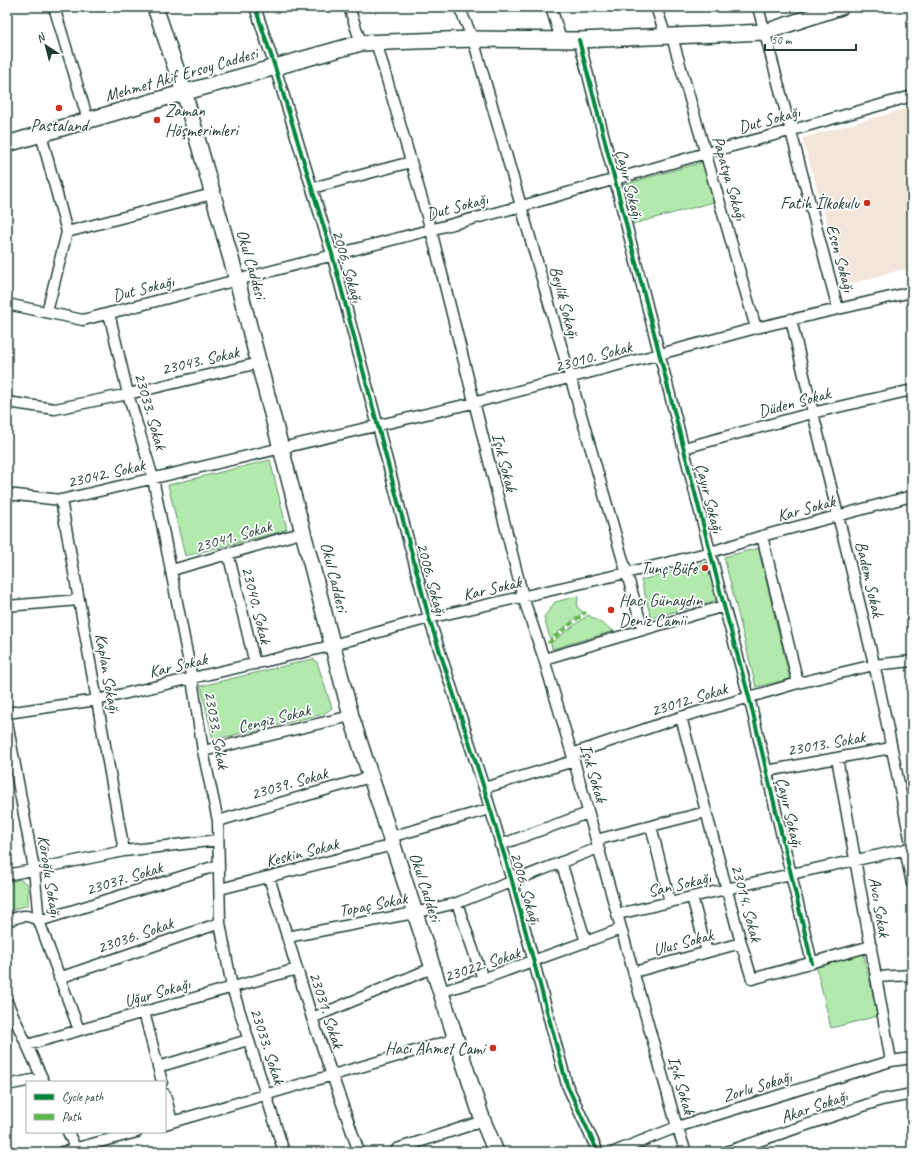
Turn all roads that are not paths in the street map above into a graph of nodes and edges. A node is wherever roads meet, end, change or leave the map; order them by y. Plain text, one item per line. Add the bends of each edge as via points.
1 (54, 7) edge
2 (155, 7) edge
3 (255, 7) edge
4 (349, 7) edge
5 (459, 7) edge
6 (551, 7) edge
7 (656, 7) edge
8 (758, 7) edge
9 (841, 7) edge
10 (765, 32) junction
11 (669, 37) junction
12 (473, 39) junction
13 (561, 40) junction
14 (579, 40) junction
15 (376, 42) junction
16 (361, 43) junction
17 (275, 67) junction
18 (184, 92) junction
19 (912, 96) edge
20 (88, 120) junction
21 (790, 131) junction
22 (41, 134) junction
23 (7, 144) edge
24 (706, 153) junction
25 (411, 162) junction
26 (615, 179) junction
27 (312, 188) junction
28 (212, 194) junction
29 (522, 206) junction
30 (431, 230) junction
31 (67, 232) junction
32 (332, 254) junction
33 (237, 280) junction
34 (912, 292) edge
35 (7, 304) edge
36 (838, 309) junction
37 (47, 312) junction
38 (109, 313) junction
39 (791, 319) junction
40 (756, 328) junction
41 (660, 354) junction
42 (259, 363) junction
43 (570, 378) junction
44 (912, 390) edge
45 (128, 394) junction
46 (7, 402) edge
47 (473, 403) junction
48 (812, 413) junction
49 (378, 426) junction
50 (684, 448) junction
51 (281, 449) junction
52 (153, 478) junction
53 (7, 494) edge
54 (912, 496) edge
55 (61, 500) junction
56 (838, 515) junction
57 (304, 532) junction
58 (762, 536) junction
59 (711, 552) junction
60 (228, 553) junction
61 (172, 570) junction
62 (626, 573) junction
63 (523, 597) junction
64 (79, 600) junction
65 (7, 606) edge
66 (724, 606) junction
67 (429, 618) junction
68 (643, 630) junction
69 (333, 645) junction
70 (544, 659) junction
71 (912, 661) edge
72 (255, 664) junction
73 (874, 665) junction
74 (192, 679) junction
75 (798, 683) junction
76 (749, 697) junction
77 (97, 700) junction
78 (7, 713) edge
79 (351, 716) junction
80 (681, 717) junction
81 (7, 722) edge
82 (891, 748) junction
83 (203, 751) junction
84 (573, 757) junction
85 (837, 758) junction
86 (766, 771) junction
87 (370, 777) junction
88 (484, 788) junction
89 (490, 809) junction
90 (706, 812) junction
91 (588, 813) junction
92 (218, 821) junction
93 (651, 826) junction
94 (218, 840) junction
95 (392, 841) junction
96 (597, 844) junction
97 (500, 845) junction
98 (909, 849) edge
99 (124, 851) junction
100 (855, 860) junction
101 (561, 862) junction
102 (218, 865) junction
103 (34, 869) junction
104 (791, 874) junction
105 (7, 875) edge
106 (269, 877) junction
107 (512, 881) junction
108 (912, 884) edge
109 (220, 889) junction
110 (726, 889) junction
111 (692, 897) junction
112 (457, 902) junction
113 (670, 902) junction
114 (414, 913) junction
115 (618, 914) junction
116 (7, 921) edge
117 (39, 921) junction
118 (220, 923) junction
119 (621, 929) junction
120 (287, 937) junction
121 (586, 942) junction
122 (741, 943) junction
123 (871, 946) junction
124 (707, 952) junction
125 (532, 961) junction
126 (812, 963) junction
127 (432, 968) junction
128 (297, 969) junction
129 (634, 972) junction
130 (912, 976) edge
131 (876, 977) junction
132 (59, 978) junction
133 (483, 979) junction
134 (232, 987) junction
135 (440, 992) junction
136 (8, 1005) edge
137 (144, 1012) junction
138 (312, 1018) junction
139 (79, 1030) junction
140 (456, 1039) junction
141 (248, 1040) junction
142 (27, 1045) junction
143 (912, 1058) edge
144 (891, 1062) junction
145 (158, 1067) junction
146 (332, 1075) junction
147 (43, 1080) edge
148 (162, 1081) edge
149 (26, 1082) edge
150 (7, 1085) edge
151 (267, 1094) junction
152 (912, 1094) edge
153 (166, 1101) edge
154 (482, 1120) junction
155 (169, 1123) edge
156 (677, 1127) junction
157 (68, 1133) edge
158 (134, 1133) edge
159 (397, 1149) dead end
160 (77, 1150) edge
161 (62, 1152) edge
162 (284, 1152) edge
163 (358, 1152) edge
164 (496, 1152) edge
165 (598, 1152) edge
166 (614, 1152) edge
167 (686, 1152) edge
168 (726, 1152) edge

1 - 20 street
2 - 18 main road, Okul Caddesi
3 - 17 street, 2006. Sokağı
4 - 16 street
5 - 12 street, Beylik Sokağı
6 - 13 street
7 - 11 street, Papatya Sokağı
8 - 10 street, Esen Sokağı
9 - 10 main road, Mehmet Akif Ersoy Caddesi
10 - 11 main road, Mehmet Akif Ersoy Caddesi
10 - 21 street, Esen Sokağı
11 - 14 main road, Mehmet Akif Ersoy Caddesi
11 - 24 street, Papatya Sokağı
12 - 13 main road, Mehmet Akif Ersoy Caddesi
12 - 15 main road, Mehmet Akif Ersoy Caddesi
12 - 29 street, Beylik Sokağı
13 - 14 main road, Mehmet Akif Ersoy Caddesi
14 - 26 street, Çayır Sokağı
15 - 16 main road, Mehmet Akif Ersoy Caddesi
15 - 25 street, Işık Sokak
16 - 17 main road, Mehmet Akif Ersoy Caddesi
17 - 18 main road, Mehmet Akif Ersoy Caddesi
17 - 27 street, 2006. Sokağı
18 - 20 main road, Mehmet Akif Ersoy Caddesi
18 - 28 main road, Okul Caddesi
19 - 21 street, Dut Sokağı
20 - 22 main road, Mehmet Akif Ersoy Caddesi
21 - 24 street, Dut Sokağı
21 - 36 street, Esen Sokağı
22 - 23 main road, Mehmet Akif Ersoy Caddesi
22 - 31 street
24 - 26 street, Dut Sokağı
24 - 40 street, Papatya Sokağı
25 - 27 street
25 - 30 street, Işık Sokak
26 - 29 street, Dut Sokağı
26 - 41 street, Çayır Sokağı
27 - 32 street, 2006. Sokağı
28 - 31 street
28 - 33 main road, Okul Caddesi
29 - 30 street, Dut Sokağı
29 - 43 street, Beylik Sokağı
30 - 32 street, Dut Sokağı
30 - 47 street, Işık Sokak
31 - 37 street
32 - 33 street, Dut Sokağı
32 - 49 street, 2006. Sokağı
33 - 38 street, Dut Sokağı
33 - 42 main road, Okul Caddesi
34 - 36 street, 23010. Sokak
35 - 37 street, Dut Sokağı
36 - 39 street, 23010. Sokak
37 - 38 street, Dut Sokağı via 83,320
38 - 45 street, 23033. Sokak
39 - 40 street, 23010. Sokak
39 - 48 street, Badem Sokak
40 - 41 street, 23010. Sokak
41 - 43 street, 23010. Sokak
41 - 50 street, Çayır Sokağı
42 - 45 street, 23043. Sokak
42 - 51 main road, Okul Caddesi
43 - 47 street, 23010. Sokak
43 - 62 street, Beylik Sokağı
44 - 48 street, Düden Sokak
45 - 46 street, 23043. Sokak via 55,409
45 - 52 street, 23033. Sokak
47 - 49 street, 23010. Sokak
47 - 63 street, Işık Sokak
48 - 50 street, Düden Sokak
48 - 56 street, Badem Sokak
49 - 51 street, 23010. Sokak
49 - 67 street, 2006. Sokağı
50 - 59 street, Çayır Sokağı
51 - 52 street, 23042. Sokak
51 - 57 main road, Okul Caddesi
52 - 55 street, 23042. Sokak
52 - 61 street, 23033. Sokak
53 - 55 street, 23042. Sokak
54 - 56 street, Kar Sokak
55 - 64 street, Kaplan Sokağı
56 - 58 street, Kar Sokak
56 - 73 street, Badem Sokak
57 - 60 street, 23041. Sokak
57 - 69 main road, Okul Caddesi
58 - 59 street, Kar Sokak
58 - 75 street
59 - 62 street, Kar Sokak
59 - 66 street, Çayır Sokağı
60 - 61 street, 23041. Sokak
60 - 72 street, 23040. Sokak
61 - 74 street, 23033. Sokak
62 - 63 street, Kar Sokak
62 - 68 street, Beylik Sokağı
63 - 67 street, Kar Sokak
63 - 70 street, Işık Sokak
64 - 65 street
64 - 77 street, Kaplan Sokağı
66 - 68 street
66 - 76 street, Çayır Sokağı
67 - 69 street, Kar Sokak
67 - 88 street, 2006. Sokağı
68 - 70 street
69 - 72 street, Kar Sokak
69 - 79 main road, Okul Caddesi
70 - 84 street, Işık Sokak
71 - 73 street, 23012. Sokak
72 - 74 street, Kar Sokak
73 - 75 street, 23012. Sokak
73 - 82 street, Badem Sokak
74 - 77 street, Kar Sokak
74 - 83 street, 23033. Sokak
75 - 76 street, 23012. Sokak
76 - 80 street, 23012. Sokak
76 - 86 street, Çayır Sokağı
77 - 78 street, Kar Sokak
77 - 99 street, Kaplan Sokağı
79 - 83 street, Cengiz Sokak
79 - 87 main road, Okul Caddesi
80 - 84 street, 23012. Sokak
80 - 90 street, 23014. Sokak
81 - 103 street, Köroğlu Sokağı
82 - 85 street, 23013. Sokak
82 - 98 street, Badem Sokak
83 - 92 street, 23033. Sokak
84 - 88 street, 23012. Sokak
84 - 91 street, Işık Sokak
85 - 86 street, 23013. Sokak
85 - 100 street, Avcı Sokak
86 - 104 street, Çayır Sokağı
87 - 92 street, 23039. Sokak
87 - 95 main road, Okul Caddesi
88 - 89 street, 2006. Sokağı
89 - 95 street, Keskin Sokak
89 - 97 street, 2006. Sokağı
90 - 93 street, Topaç Sokak
90 - 110 street, 23014. Sokak
91 - 96 street, Işık Sokak
91 - 97 street
92 - 94 street, 23033. Sokak
93 - 96 street, Topaç Sokak
93 - 113 street
94 - 99 street
94 - 102 street, 23033. Sokak
95 - 106 street, Keskin Sokak
95 - 114 main road, Okul Caddesi
96 - 101 street, Topaç Sokak
96 - 115 street, Işık Sokak
97 - 107 street, 2006. Sokağı
98 - 100 street, San Sokağı
98 - 108 street, Badem Sokak
99 - 103 street
100 - 104 street, San Sokağı
100 - 123 street, Avcı Sokak
101 - 107 street, Topaç Sokak
101 - 121 street
102 - 109 street, 23033. Sokak
102 - 117 street, 23037. Sokak
103 - 105 street
103 - 117 street, Köroğlu Sokağı
104 - 110 street, San Sokağı
104 - 126 street, Çayır Sokağı
106 - 109 street, Keskin Sokak
106 - 120 street, 23031. Sokak
107 - 112 street, Topaç Sokak
107 - 125 street, 2006. Sokağı
109 - 118 street, 23033. Sokak
110 - 111 street, San Sokağı
110 - 122 street, 23014. Sokak
111 - 113 street, San Sokağı
111 - 124 street
112 - 114 street, Topaç Sokak
112 - 133 street
113 - 115 street, San Sokağı
114 - 120 street, Topaç Sokak
114 - 127 main road, Okul Caddesi
115 - 119 street, Işık Sokak
116 - 117 street via 23,916
117 - 132 street, Köroğlu Sokağı
118 - 132 street, 23036. Sokak
118 - 134 street, 23033. Sokak
119 - 121 street, 23022. Sokak
119 - 129 street, Işık Sokak
120 - 128 street, 23031. Sokak
121 - 125 street, 23022. Sokak
122 - 124 street, Ulus Sokak
122 - 126 street, 23014. Sokak via 752,979
123 - 126 street, 23014. Sokak
123 - 131 street, Avcı Sokak
124 - 129 street, Ulus Sokak
125 - 133 street, 23022. Sokak
125 - 165 street, 2006. Sokağı via 567,1085
127 - 135 main road, Okul Caddesi
127 - 138 street
128 - 134 street, Uğur Sokağı
128 - 138 street, 23031. Sokak
129 - 156 street, Işık Sokak
130 - 131 street
131 - 144 street, Avcı Sokak
132 - 139 street, Köroğlu Sokağı
133 - 135 street, 23022. Sokak
134 - 137 street, Uğur Sokağı
134 - 141 street, 23033. Sokak
135 - 140 main road, Okul Caddesi
136 - 142 street
137 - 139 street, Uğur Sokağı
137 - 145 street
138 - 146 street, 23031. Sokak
139 - 142 street, Uğur Sokağı
140 - 146 street
140 - 154 main road, Okul Caddesi
141 - 145 street
141 - 151 street, 23033. Sokak
142 - 147 street
143 - 144 street, Zorlu Sokağı
144 - 156 street, Zorlu Sokağı
145 - 148 street
146 - 151 street
146 - 163 street, 23031. Sokak
149 - 150 street
151 - 155 street
151 - 162 street, 23033. Sokak
152 - 168 street, Akar Sokağı via 881,1100
153 - 155 street
154 - 159 street
154 - 164 main road, Okul Caddesi
156 - 166 street, Zorlu Sokağı
156 - 167 street, Işık Sokak
157 - 160 street
158 - 160 street
160 - 161 street

